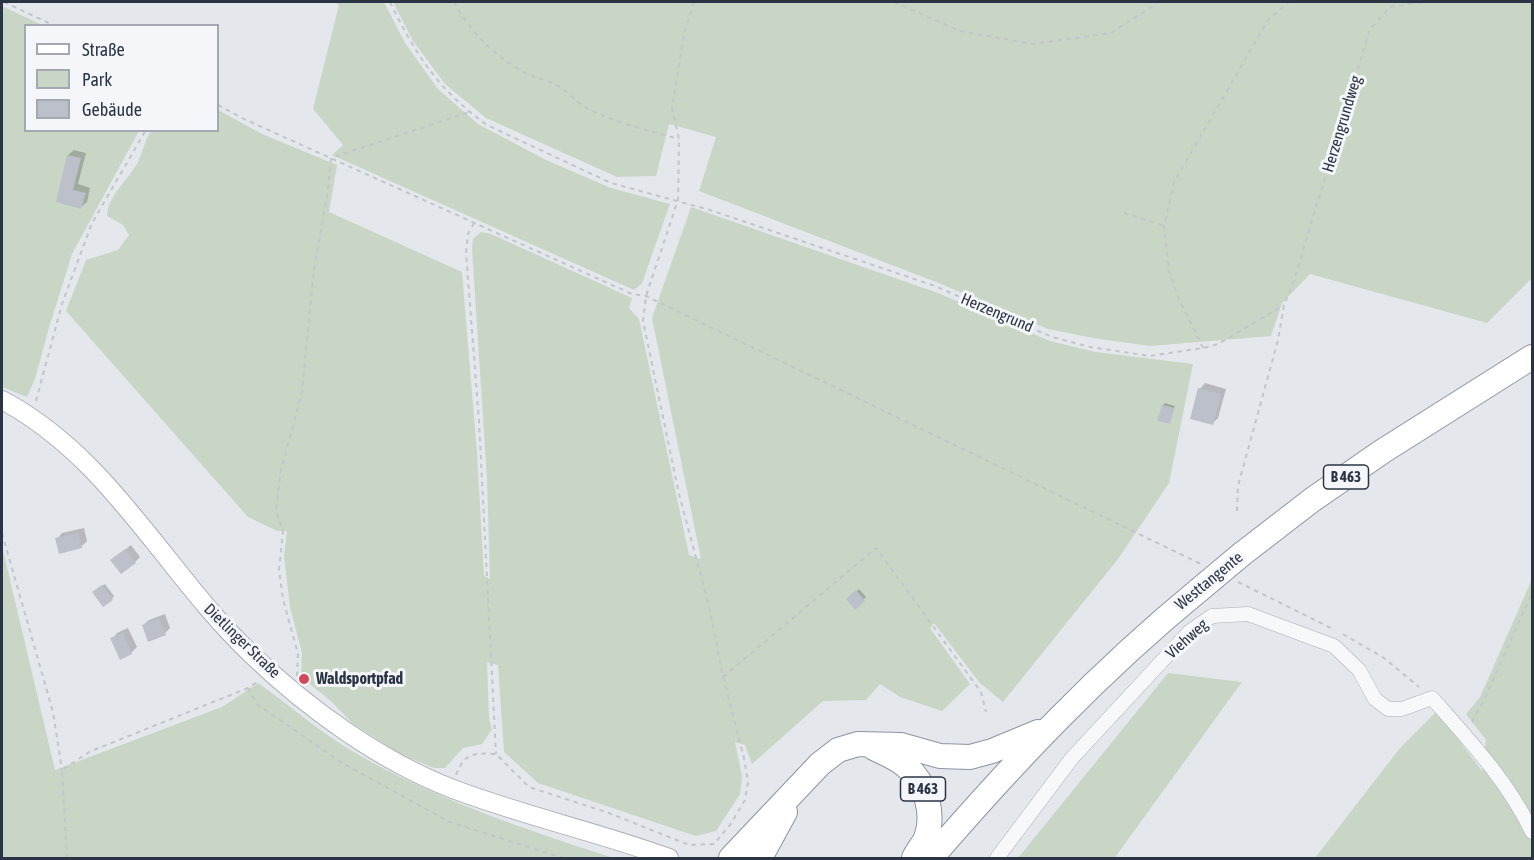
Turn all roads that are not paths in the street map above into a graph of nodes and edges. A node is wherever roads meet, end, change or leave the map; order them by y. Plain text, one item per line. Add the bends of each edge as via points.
1 (1533, 357) edge
2 (2, 400) edge
3 (1049, 727) junction
4 (866, 744) junction
5 (795, 791) junction
6 (1533, 832) edge
7 (763, 857) edge
8 (669, 858) edge
9 (731, 858) edge
10 (914, 858) edge
11 (931, 858) edge
12 (997, 858) edge

1 - 3 highway, Westtangente / B 463, bridge via 1312,500 1198,590 1107,669
2 - 8 main road, Dietlinger Straße via 34,419 86,462 204,605 271,672 349,733 389,759 451,788
3 - 4 highway, B 463 via 970,757 940,756 901,745
3 - 11 highway, Westtangente / B 463
4 - 5 highway, B 463 via 838,750
4 - 10 highway, B 463 via 907,766 926,795 929,826
5 - 7 highway, B 463
5 - 9 highway, B 463
6 - 12 street, Viehweg via 1492,768 1432,698 1402,709 1388,709 1375,699 1359,670 1334,646 1248,614 1212,616 1189,632 1072,758

